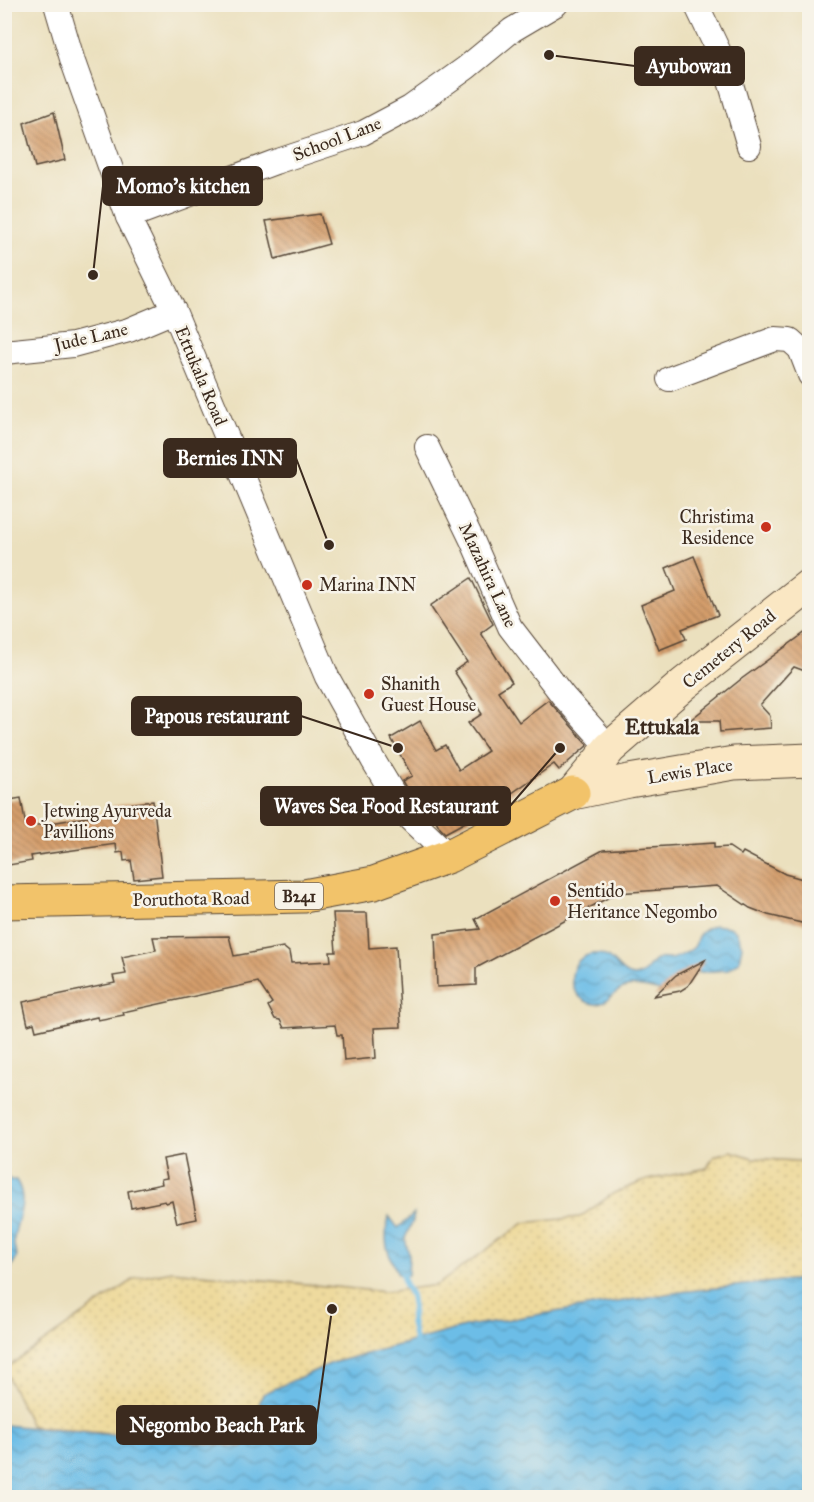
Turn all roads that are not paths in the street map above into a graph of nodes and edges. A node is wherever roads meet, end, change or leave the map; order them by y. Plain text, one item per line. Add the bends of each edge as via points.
1 (56, 4) edge
2 (556, 4) edge
3 (696, 4) edge
4 (749, 146) dead end
5 (128, 217) junction
6 (174, 311) junction
7 (4, 352) edge
8 (810, 375) edge
9 (669, 379) dead end
10 (427, 447) dead end
11 (810, 585) edge
12 (650, 714) junction
13 (610, 747) junction
14 (810, 760) edge
15 (629, 780) junction
16 (573, 794) junction
17 (449, 856) junction
18 (4, 902) edge

1 - 5 street, Ettukala Road
2 - 5 street, School Lane via 512,30 410,108 363,133
3 - 4 street via 726,67
5 - 6 street, Ettukala Road
6 - 7 street, Jude Lane via 129,330 73,345
6 - 17 street, Ettukala Road via 327,677 406,815
8 - 9 street via 800,349 790,340 775,339
10 - 13 street, Mazahira Lane via 510,627 564,697
11 - 12 street, Cemetery Road
12 - 13 street, Cemetery Road
12 - 15 street
13 - 16 street, Cemetery Road
14 - 15 street, Lewis Place via 734,764
15 - 16 street, Lewis Place
16 - 17 main road, Poruthota Road / B241
17 - 18 main road, Poruthota Road / B241 via 374,883 304,896

